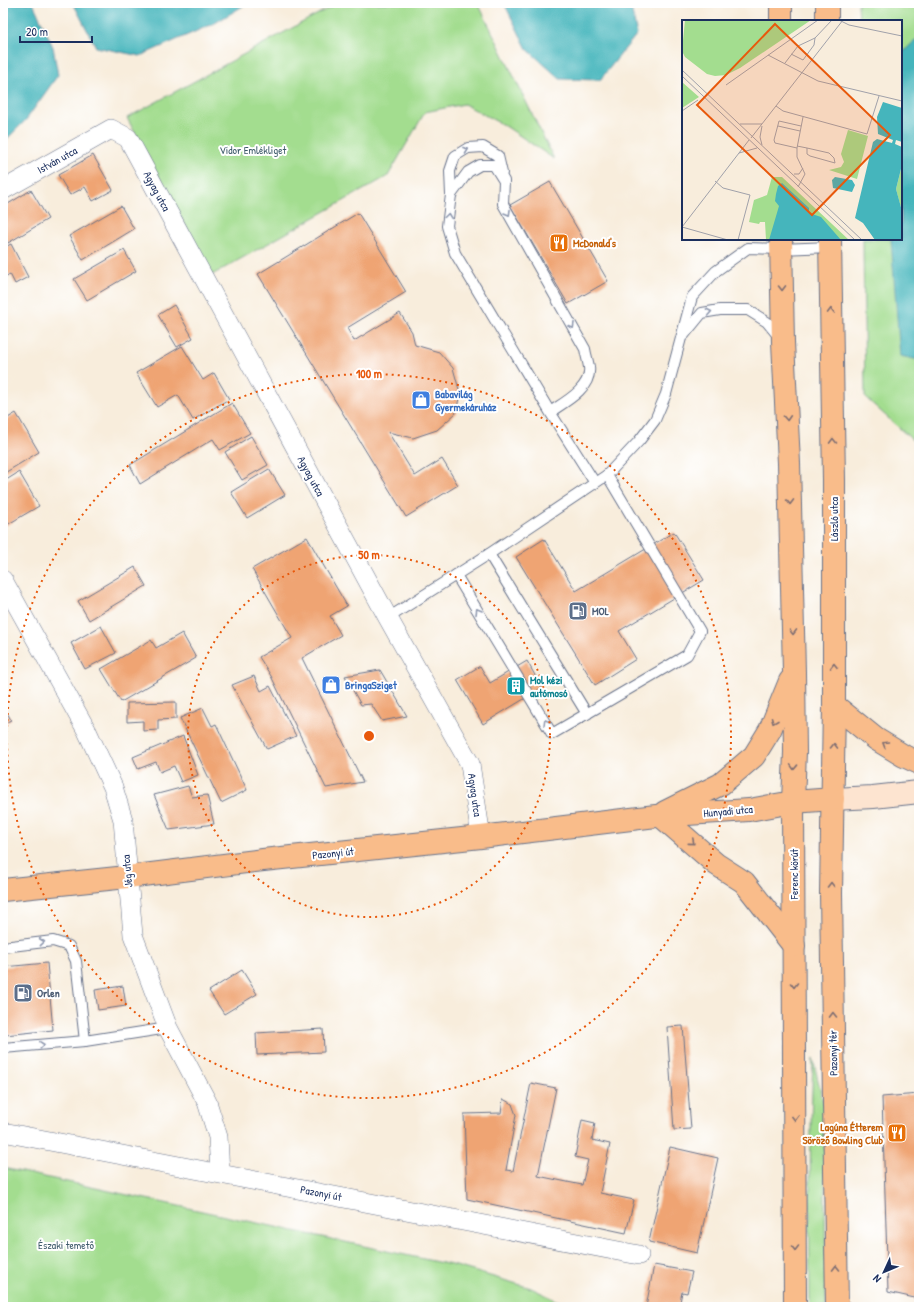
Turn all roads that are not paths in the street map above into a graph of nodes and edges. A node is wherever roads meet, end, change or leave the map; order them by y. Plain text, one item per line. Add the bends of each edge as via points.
1 (781, 3) edge
2 (827, 3) edge
3 (781, 20) edge
4 (827, 20) edge
5 (111, 129) joint
6 (504, 181) junction
7 (3, 190) edge
8 (451, 195) junction
9 (830, 243) edge
10 (781, 244) edge
11 (682, 338) junction
12 (783, 342) junction
13 (550, 412) junction
14 (607, 475) junction
15 (596, 483) junction
16 (489, 554) junction
17 (456, 575) junction
18 (3, 580) edge
19 (388, 618) junction
20 (794, 672) junction
21 (834, 705) junction
22 (587, 714) junction
23 (919, 763) edge
24 (919, 792) edge
25 (833, 798) junction
26 (793, 802) junction
27 (659, 816) junction
28 (481, 837) junction
29 (127, 877) junction
30 (3, 890) edge
31 (794, 946) junction
32 (3, 947) edge
33 (168, 1028) junction
34 (85, 1041) junction
35 (3, 1048) edge
36 (3, 1132) edge
37 (220, 1174) junction
38 (639, 1255) dead end
39 (795, 1307) edge
40 (837, 1307) edge

1 - 3 main road
2 - 4 main road
5 - 7 street, István utca
5 - 19 street, Agyag utca via 128,138
6 - 8 lane via 494,165 480,165 468,172
8 -> 6 lane via 450,171 455,156 468,148 483,147 498,156
6 -> 13 lane via 503,204 585,349 589,369 585,384 570,399
13 -> 8 lane via 455,254 447,226
9 - 10 lane
21 -> 9 main road, László utca
10 - 11 lane via 748,248 716,271 692,297
10 -> 12 main road
11 -> 12 lane via 702,313 748,310 767,322
11 - 14 lane via 666,394 655,420
12 -> 20 main road
13 - 15 lane
14 - 15 lane
14 - 22 lane via 700,630 687,655
15 - 16 lane
16 - 17 lane
16 - 22 lane
17 - 19 lane
22 -> 17 lane via 552,734
18 - 29 street, Jég utca via 88,731 113,787 123,820
19 - 28 street, Agyag utca via 470,764
20 -> 26 main road, Ferenc körút
20 -> 27 main road via 770,730 754,756 721,784
23 -> 21 main road via 876,739
25 -> 21 main road, László utca
24 - 25 street
25 - 26 main road, Hunyadi utca
40 -> 25 main road, Pazonyi tér via 831,893
26 - 27 main road, Hunyadi utca via 749,810
26 - 31 main road, Ferenc körút
27 - 28 main road, Pazonyi út
27 -> 31 main road via 716,864 744,882
28 - 29 main road, Pazonyi út
29 - 30 main road, Pazonyi út
29 - 33 street, Jég utca via 133,936
31 -> 39 main road
32 -> 34 lane via 53,941 68,946 76,961
33 - 34 lane
33 - 37 street, Jég utca via 207,1102 218,1137
35 -> 34 lane
36 - 37 street, Pazonyi út
37 - 38 street, Pazonyi út

